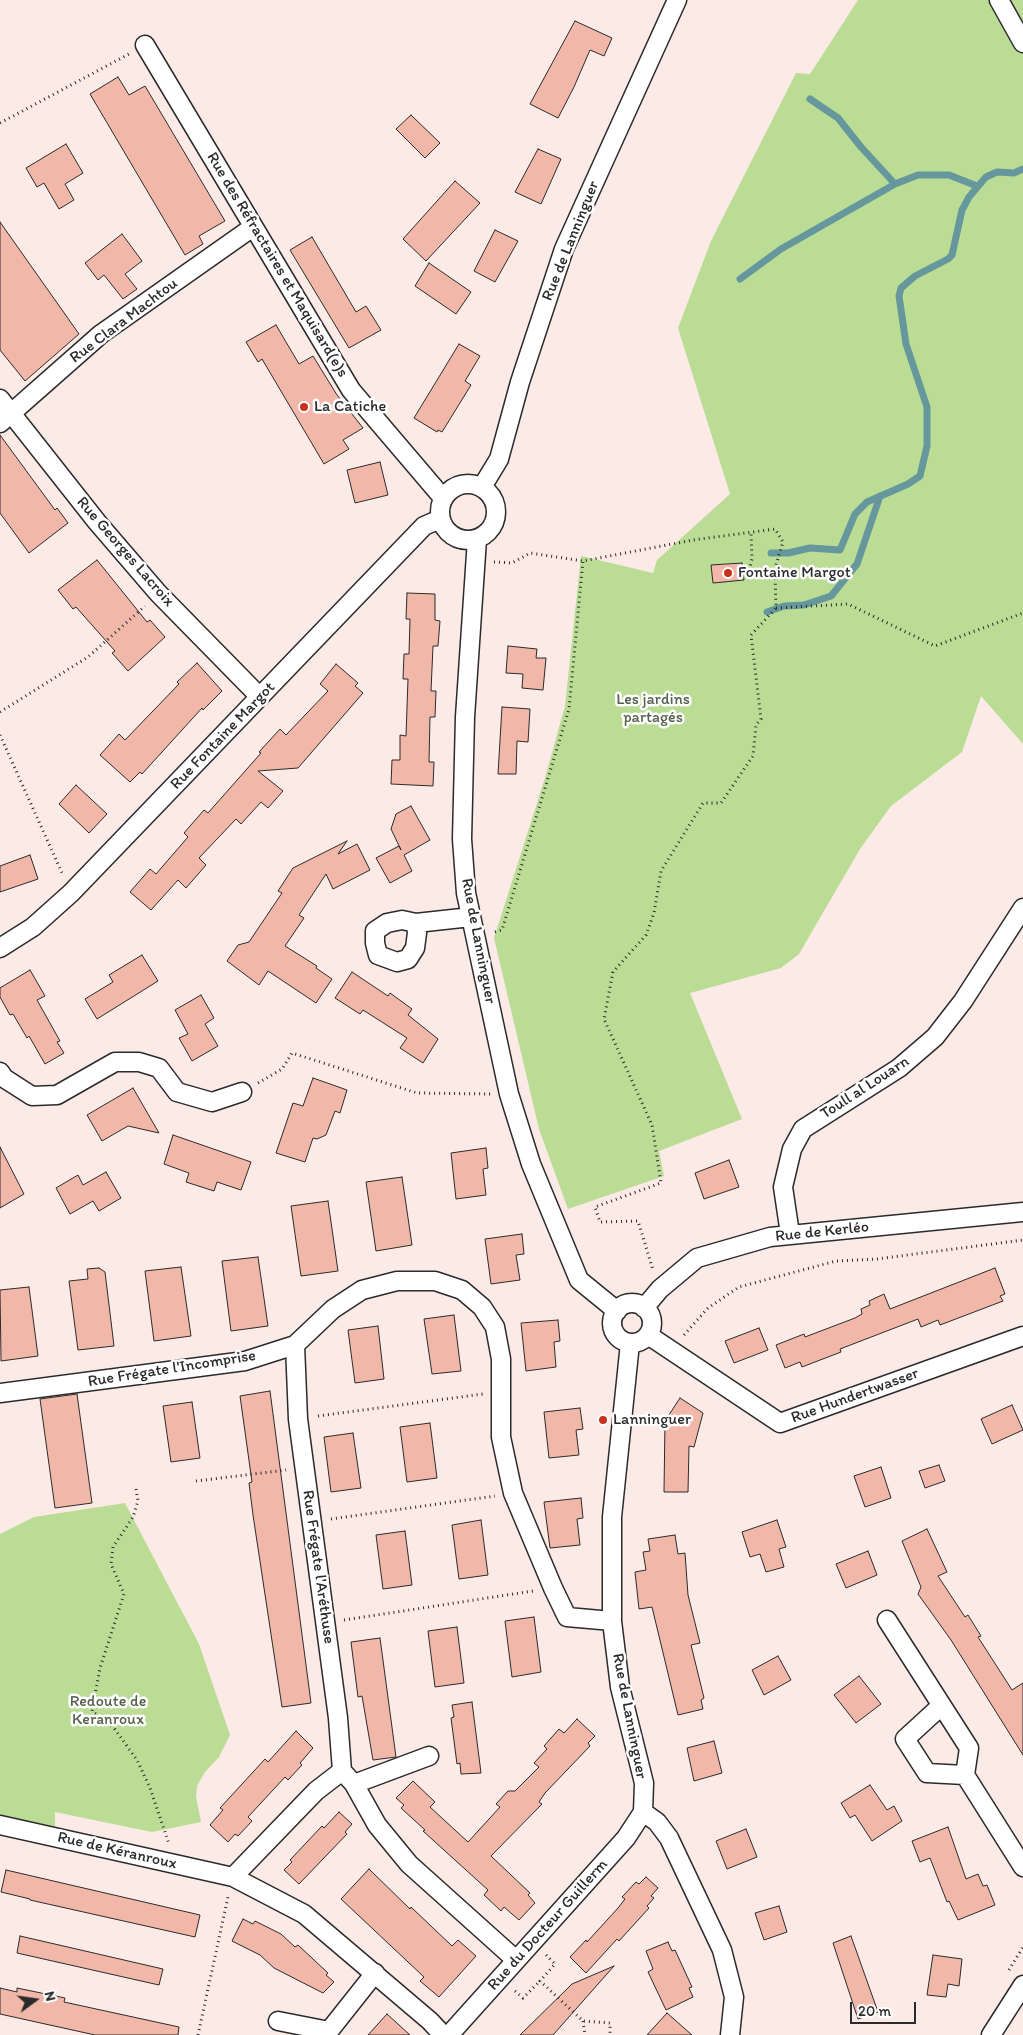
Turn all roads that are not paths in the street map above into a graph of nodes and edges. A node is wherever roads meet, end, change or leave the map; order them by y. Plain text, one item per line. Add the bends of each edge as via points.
1 (677, 0) edge
2 (999, 0) edge
3 (1023, 43) edge
4 (145, 45) road end
5 (253, 227) junction
6 (0, 399) edge
7 (6, 418) edge
8 (482, 487) junction
9 (443, 498) junction
10 (440, 520) junction
11 (477, 539) junction
12 (260, 698) junction
13 (1023, 908) edge
14 (471, 917) junction
15 (416, 923) dead end
16 (0, 948) edge
17 (0, 1072) edge
18 (242, 1092) road end
19 (1023, 1212) edge
20 (790, 1234) junction
21 (644, 1308) junction
22 (617, 1311) junction
23 (648, 1335) junction
24 (1023, 1336) edge
25 (630, 1343) junction
26 (295, 1345) junction
27 (0, 1393) edge
28 (887, 1620) dead end
29 (612, 1621) junction
30 (941, 1706) junction
31 (429, 1756) dead end
32 (342, 1771) junction
33 (965, 1775) junction
34 (354, 1784) junction
35 (643, 1812) junction
36 (0, 1825) edge
37 (1023, 1867) edge
38 (233, 1877) junction
39 (516, 1960) junction
40 (375, 1973) junction
41 (1023, 1985) edge
42 (278, 2021) dead end
43 (443, 2035) edge
44 (449, 2035) edge
45 (730, 2035) edge
46 (991, 2035) edge

1 - 8 street, Rue de Lanninguer via 564,249 520,382 499,459
2 - 3 street
4 - 5 street, Rue des Réfractaires et Maquisard(e)s
5 - 7 street, Rue Clara Machtou via 101,334
5 - 9 street, Rue des Réfractaires et Maquisard(e)s via 351,390
6 - 7 street, Rue Georges Lacroix
7 - 12 street, Rue Georges Lacroix via 158,594
8 - 9 street via 472,483 460,484
8 - 11 street via 494,501 496,519 492,528
9 - 10 street via 439,508
10 - 11 street via 450,535 468,541
10 - 12 street, Rue Fontaine Margot via 424,526
11 - 14 street, Rue de Lanninguer via 462,839
12 - 16 street, Rue Fontaine Margot via 71,893 33,927
13 - 20 street, Toull al Louarn via 963,1001 935,1037 900,1068 803,1129 792,1149 783,1187
14 - 15 street
14 - 22 street, Rue de Lanninguer via 509,1094 531,1164 580,1280
17 - 18 street via 32,1096 57,1095 115,1062 139,1062 159,1068 177,1092 212,1102
19 - 20 street, Rue de Kerléo
20 - 21 street, Rue de Kerléo via 697,1258 660,1289
21 - 22 street via 630,1304
21 - 23 street via 652,1324
22 - 25 street via 612,1320 613,1331
23 - 24 street, Rue Hundertwasser via 780,1422
23 - 25 street
25 - 29 street, Rue de Lanninguer via 612,1517
26 - 27 street, Rue Frégate l'Incomprise via 245,1361
26 - 29 street, Rue Frégate l'Incomprise via 333,1308 362,1290 397,1281 435,1281 462,1290 482,1306 495,1327 501,1359 501,1437 513,1493 532,1540 567,1617
26 - 32 street, Rue Frégate l'Aréthuse via 298,1419 338,1718
28 - 30 street
29 - 35 street, Rue de Lanninguer via 620,1687 644,1783
30 - 33 street via 969,1748
30 - 33 street via 905,1739 927,1773
31 - 34 street
32 - 34 street
32 - 38 street via 316,1792
33 - 37 street
34 - 39 street via 377,1825 409,1864
35 - 39 street, Rue du Docteur Guillerm via 626,1838
35 - 45 street via 657,1822 669,1838 722,1950 734,1997
36 - 38 street, Rue de Kéranroux
38 - 40 street, Rue de Kéranroux via 304,1914
39 - 44 street, Rue du Docteur Guillerm
40 - 42 street via 329,2031
40 - 43 street, Rue de Kéranroux
41 - 46 street

